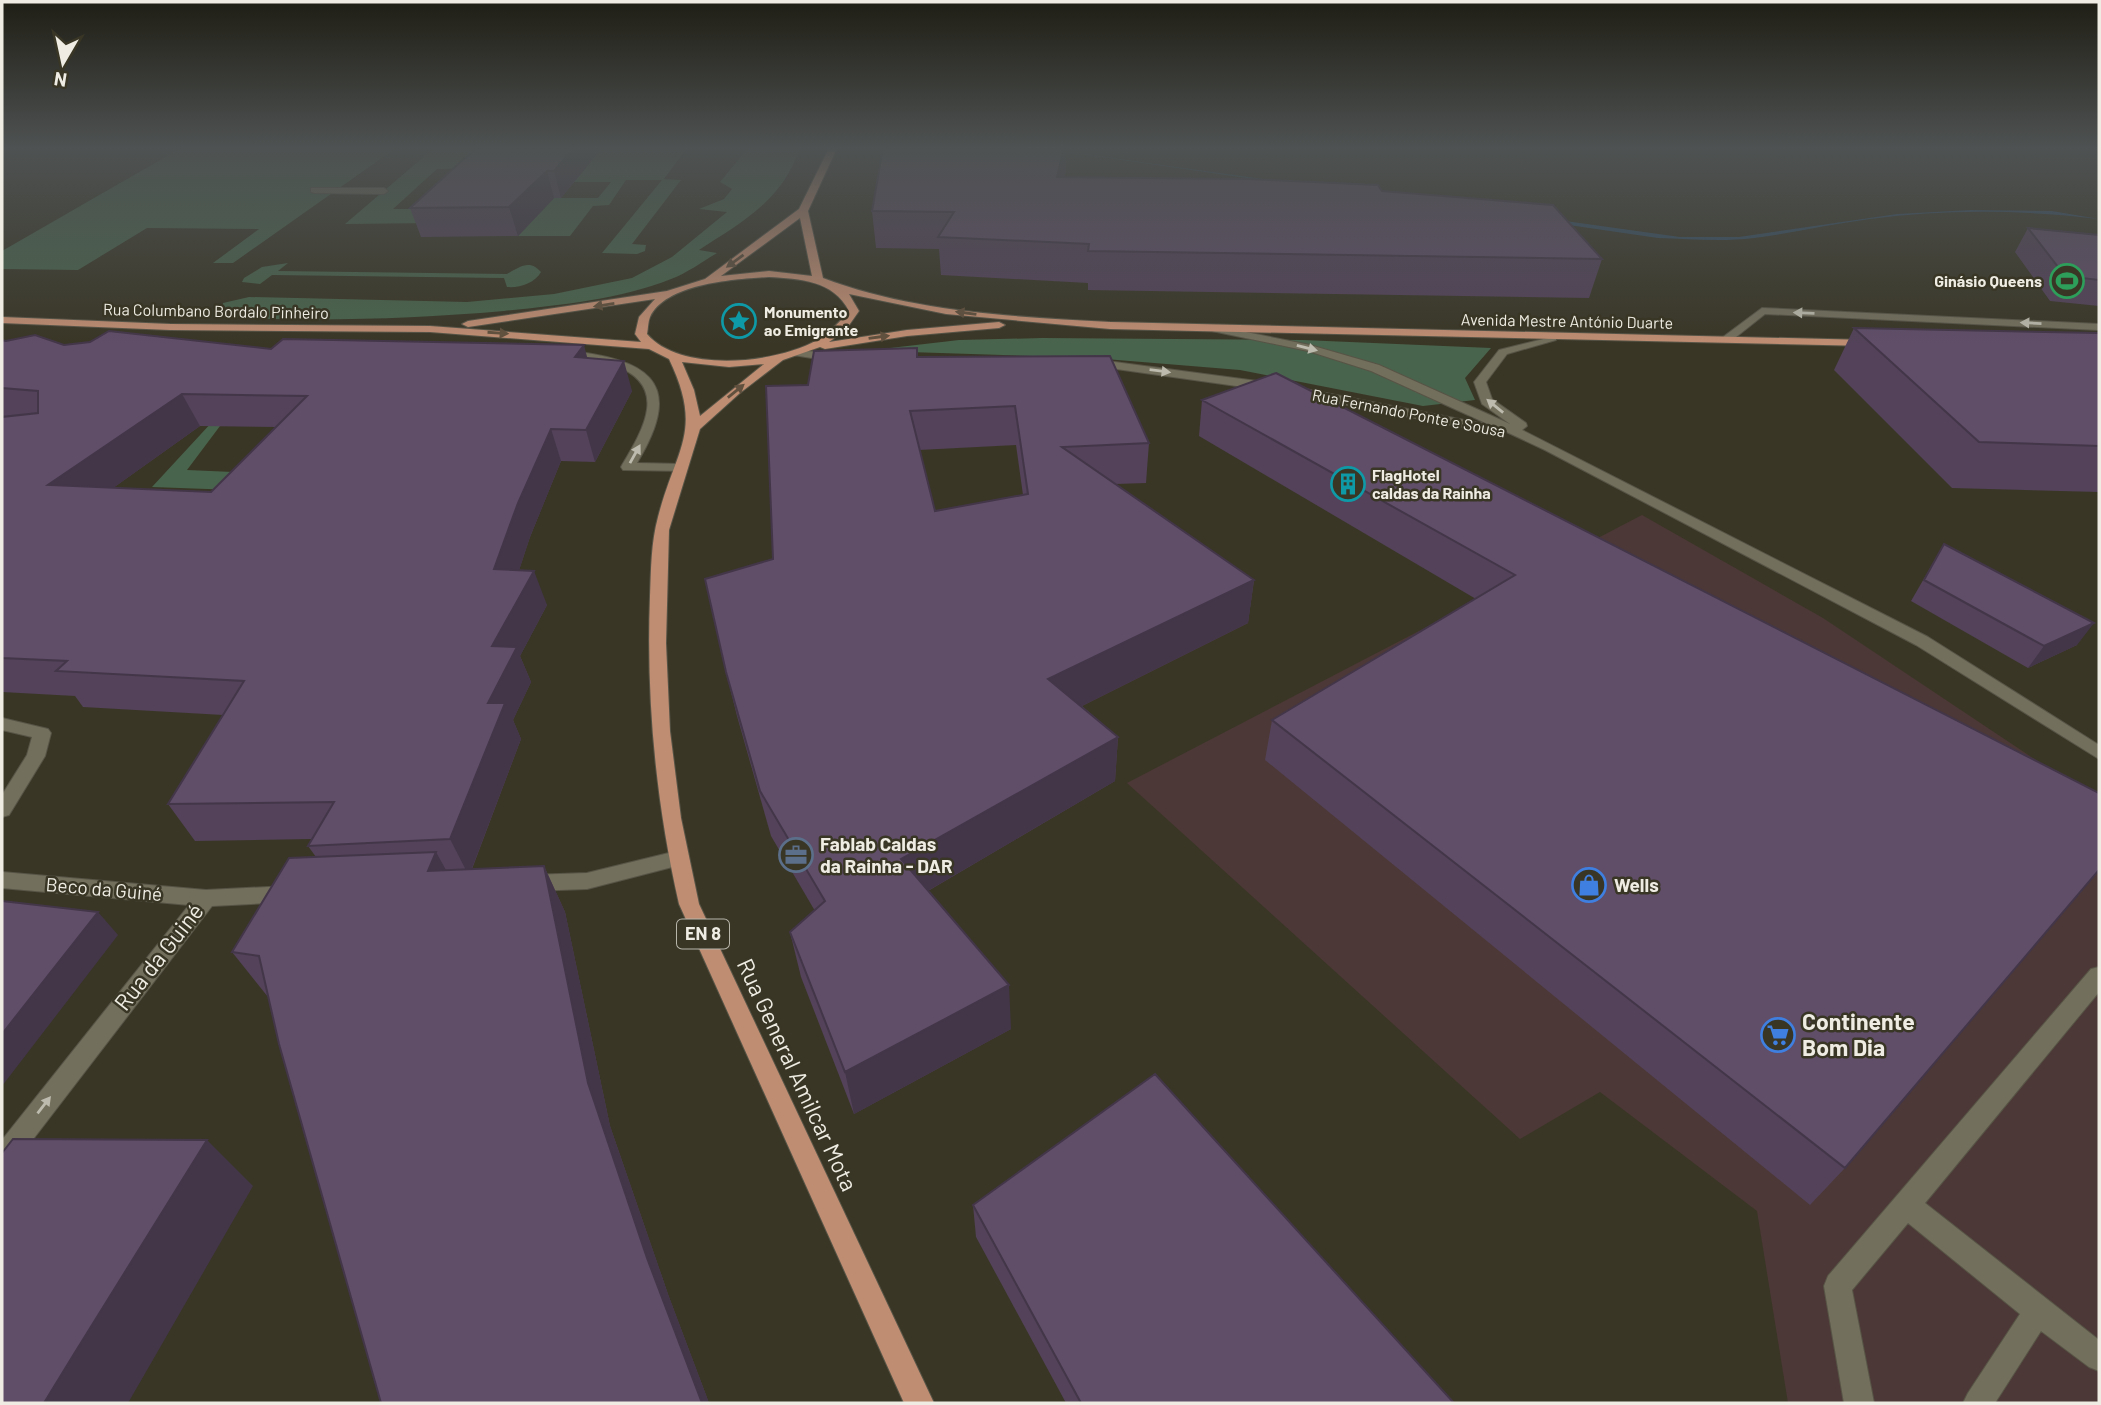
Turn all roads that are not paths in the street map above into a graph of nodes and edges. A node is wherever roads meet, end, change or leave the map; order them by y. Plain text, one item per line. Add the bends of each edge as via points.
1 (799, 214) edge
2 (804, 214) edge
3 (707, 281) junction
4 (818, 281) junction
5 (838, 288) junction
6 (671, 293) junction
7 (2, 320) edge
8 (1034, 321) junction
9 (2099, 327) edge
10 (430, 329) junction
11 (1216, 329) junction
12 (1552, 338) junction
13 (1727, 339) junction
14 (1881, 344) edge
15 (653, 346) junction
16 (812, 348) junction
17 (537, 351) edge
18 (797, 353) junction
19 (673, 356) junction
20 (781, 357) junction
21 (853, 359) edge
22 (1086, 363) edge
23 (694, 428) junction
24 (1520, 434) junction
25 (1550, 447) junction
26 (681, 468) junction
27 (2, 724) edge
28 (2099, 753) edge
29 (2, 810) edge
30 (677, 859) junction
31 (2, 880) edge
32 (505, 884) edge
33 (315, 893) edge
34 (206, 898) junction
35 (2099, 976) edge
36 (2, 1159) edge
37 (1907, 1205) junction
38 (2038, 1311) junction
39 (2099, 1357) edge
40 (919, 1403) edge
41 (1859, 1403) edge
42 (1978, 1403) edge

1 -> 3 main road
2 - 4 main road
3 - 4 main road via 769,274
3 - 6 main road
4 - 5 main road
8 -> 5 main road via 911,305
5 - 16 main road via 850,299 854,311 849,324
6 -> 10 main road
6 - 15 main road via 651,306 641,320 641,334
7 - 10 main road, Rua Columbano Bordalo Pinheiro
8 - 11 main road, Avenida Mestre António Duarte
16 -> 8 main road
9 -> 13 street via 1762,311
10 -> 15 main road
11 - 12 main road, Avenida Mestre António Duarte
11 -> 24 street, Rua Fernando Ponte e Sousa via 1310,348 1375,368
12 - 13 main road, Avenida Mestre António Duarte
25 -> 12 street, Rua Fernando Ponte e Sousa via 1486,401 1480,382 1503,352
13 - 14 main road, Avenida Mestre António Duarte
15 - 19 main road
16 - 18 main road
26 -> 17 street via 628,467 649,429 655,403 651,385 638,371 586,355
18 - 20 main road
18 - 21 street
19 - 20 main road via 724,363
19 - 23 main road via 688,386
23 -> 20 main road
22 -> 24 street, Rua Fernando Ponte e Sousa via 1242,381
23 - 26 main road, Rua General Amilcar Mota / EN 8
24 - 25 street, Rua Fernando Ponte e Sousa
25 - 28 street, Rua Fernando Ponte e Sousa via 1922,641
26 - 30 main road, Rua General Amilcar Mota / EN 8 via 664,519 657,615 659,732
27 - 29 street via 41,733 36,757
30 - 32 street via 587,881
30 - 40 main road, Rua General Amilcar Mota / EN 8 via 689,904
31 - 34 street, Beco da Guiné
33 - 34 street, Rua da Guiné
36 -> 34 street, Rua da Guiné
35 - 37 street
37 - 38 street
37 - 41 street via 1838,1286
38 - 39 street
38 - 42 street

